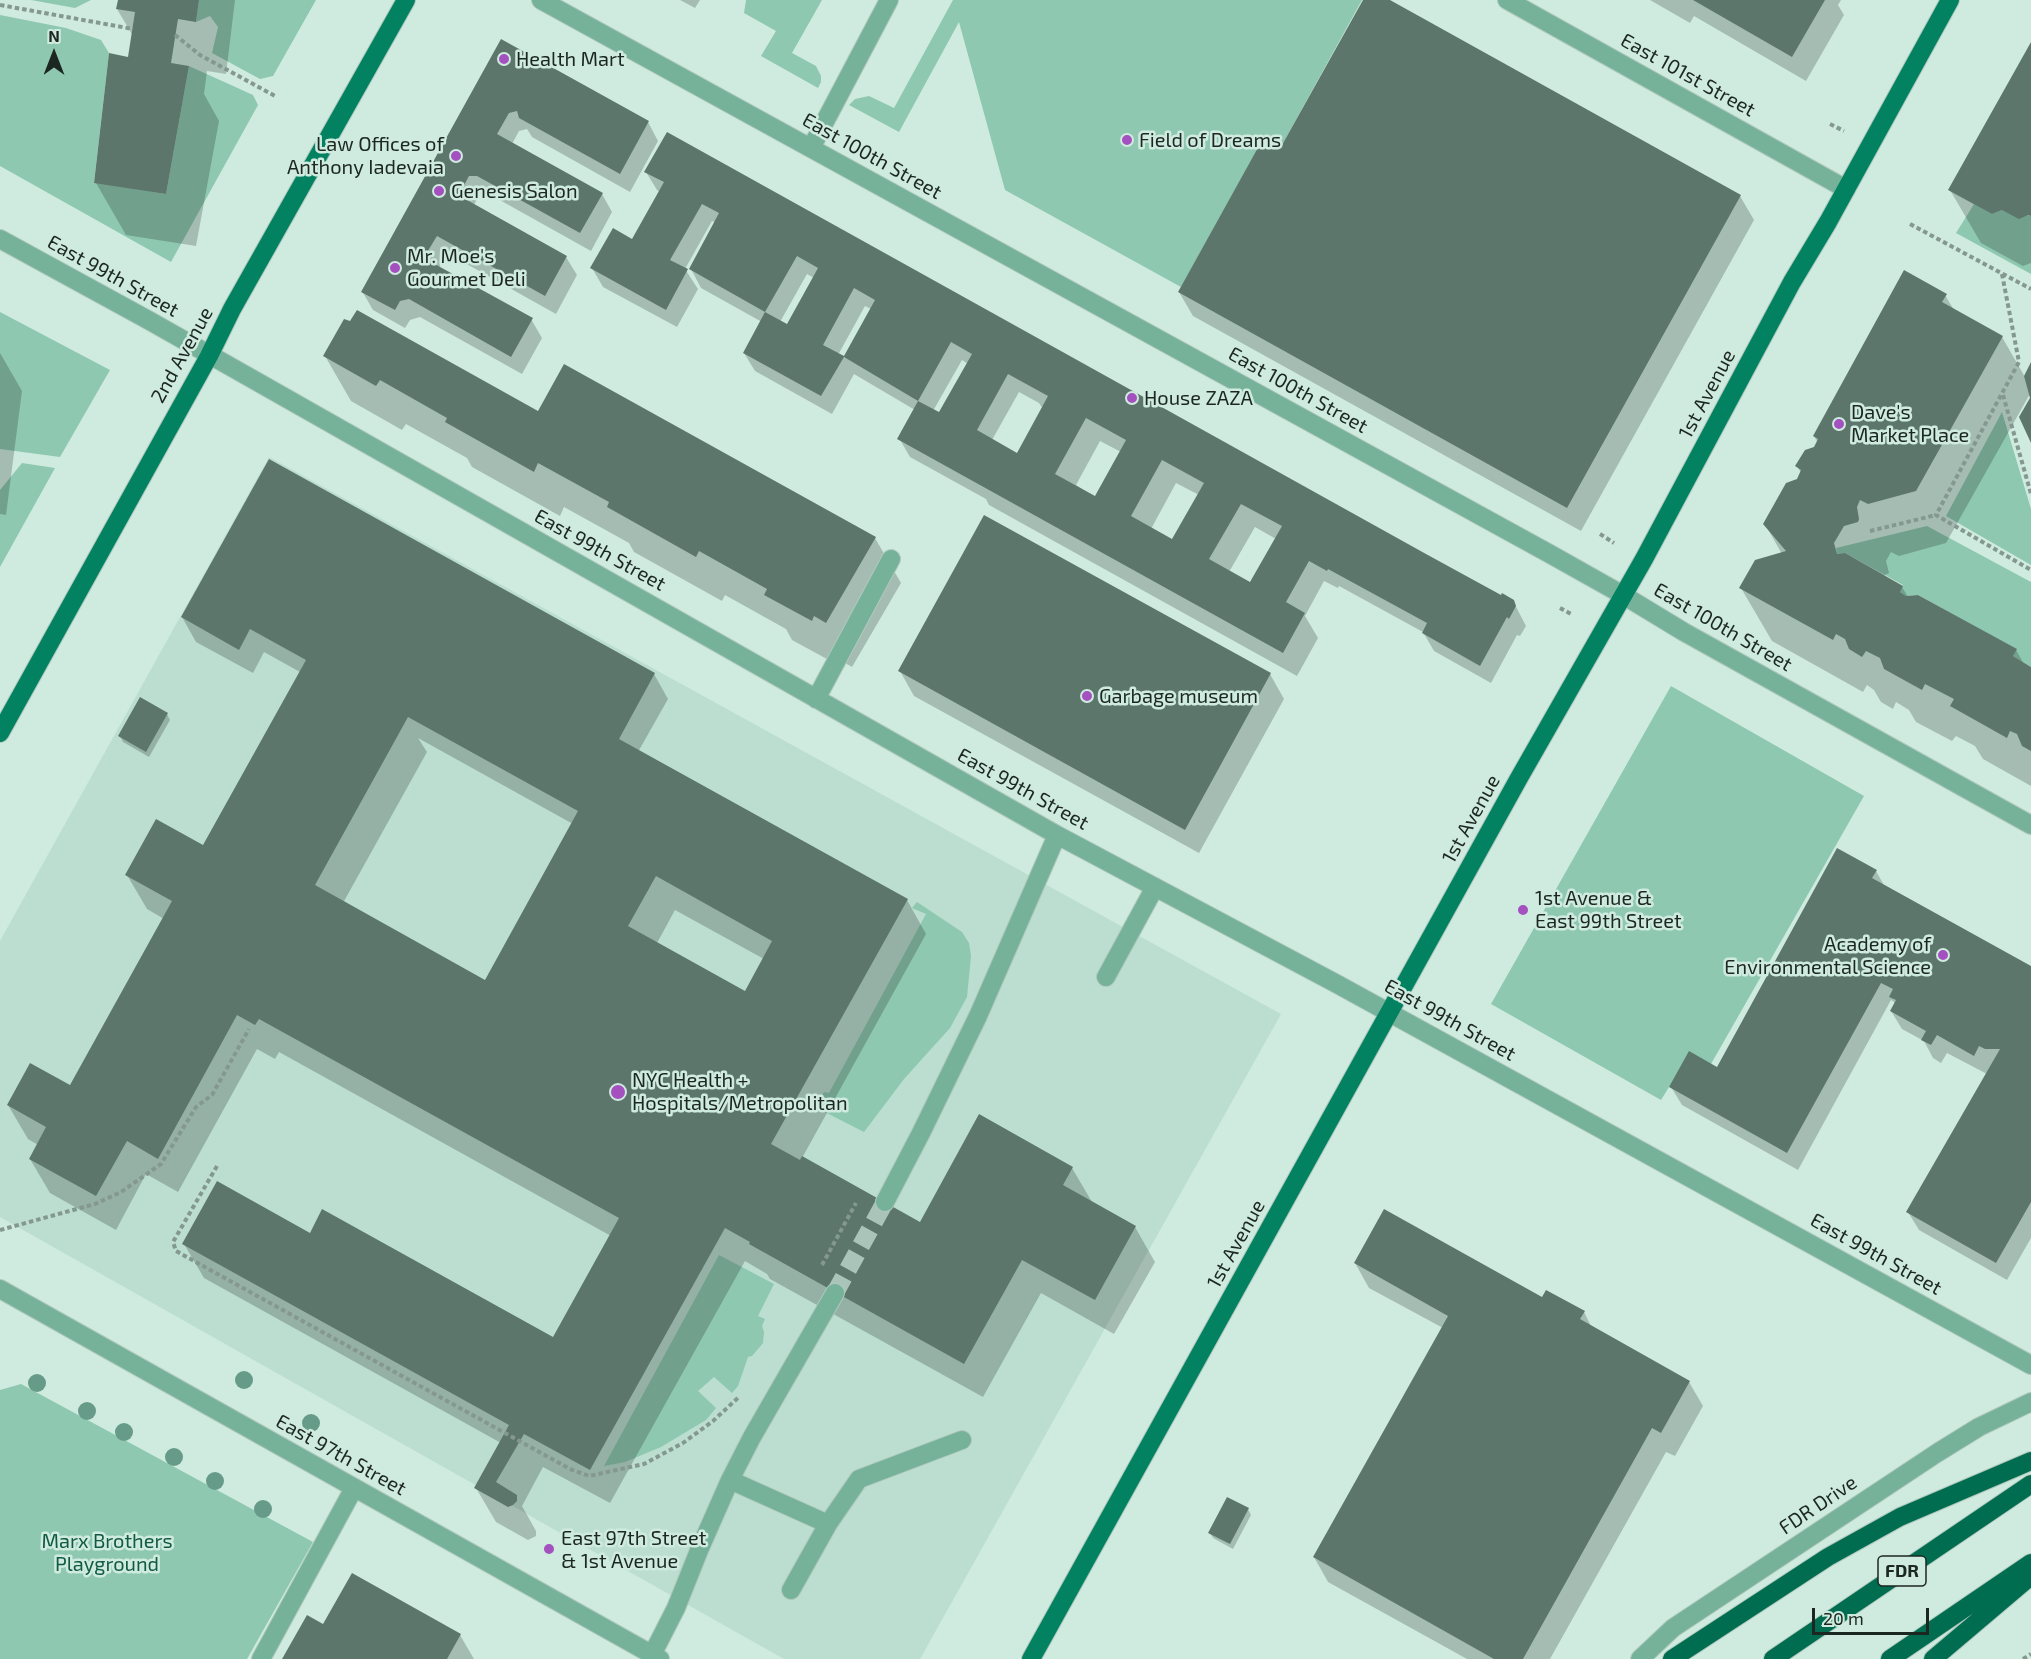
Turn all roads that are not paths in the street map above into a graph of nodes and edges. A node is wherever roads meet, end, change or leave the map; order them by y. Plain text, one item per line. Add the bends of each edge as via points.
1 (406, 0) edge
2 (541, 0) edge
3 (889, 0) edge
4 (1507, 0) edge
5 (1950, 0) edge
6 (811, 148) junction
7 (1846, 189) junction
8 (0, 239) edge
9 (209, 356) junction
10 (891, 559) dead end
11 (1623, 595) junction
12 (816, 699) junction
13 (0, 733) edge
14 (2031, 825) edge
15 (1057, 835) junction
16 (1155, 887) junction
17 (1106, 977) dead end
18 (1389, 1012) junction
19 (885, 1202) tunnel mouth
20 (0, 1289) edge
21 (835, 1293) tunnel mouth
22 (2031, 1365) edge
23 (2031, 1402) edge
24 (962, 1440) dead end
25 (2031, 1461) edge
26 (730, 1480) junction
27 (2031, 1484) edge
28 (354, 1488) junction
29 (828, 1524) junction
30 (2031, 1563) edge
31 (2031, 1576) edge
32 (791, 1590) dead end
33 (656, 1657) edge
34 (261, 1659) edge
35 (1031, 1659) edge
36 (1640, 1659) edge
37 (1672, 1659) edge
38 (1773, 1659) edge
39 (1890, 1659) edge
40 (1933, 1659) edge

1 - 9 main road, 2nd Avenue
2 - 6 street, East 100th Street
3 - 6 street
4 - 7 street, East 101st Street
5 - 7 main road, 1st Avenue
6 - 11 street, East 100th Street
7 - 11 main road, 1st Avenue
8 - 9 street, East 99th Street
9 - 12 street, East 99th Street
9 - 13 main road, 2nd Avenue
10 - 12 street
11 - 14 street, East 100th Street
11 - 18 main road, 1st Avenue
12 - 15 street, East 99th Street
15 - 16 street, East 99th Street
15 - 19 street via 978,1016
16 - 17 street
16 - 18 street, East 99th Street
18 - 22 street, East 99th Street
18 - 35 main road, 1st Avenue
20 - 28 street, East 97th Street
21 - 26 street
23 - 36 street, FDR Drive via 1937,1453 1673,1628
24 - 29 street via 859,1479
25 - 37 highway via 1900,1517 1828,1557
26 - 29 street
26 - 33 street
27 - 38 highway, FDR
28 - 33 street, East 97th Street
28 - 34 street
29 - 32 street
30 - 39 highway
31 - 40 highway

